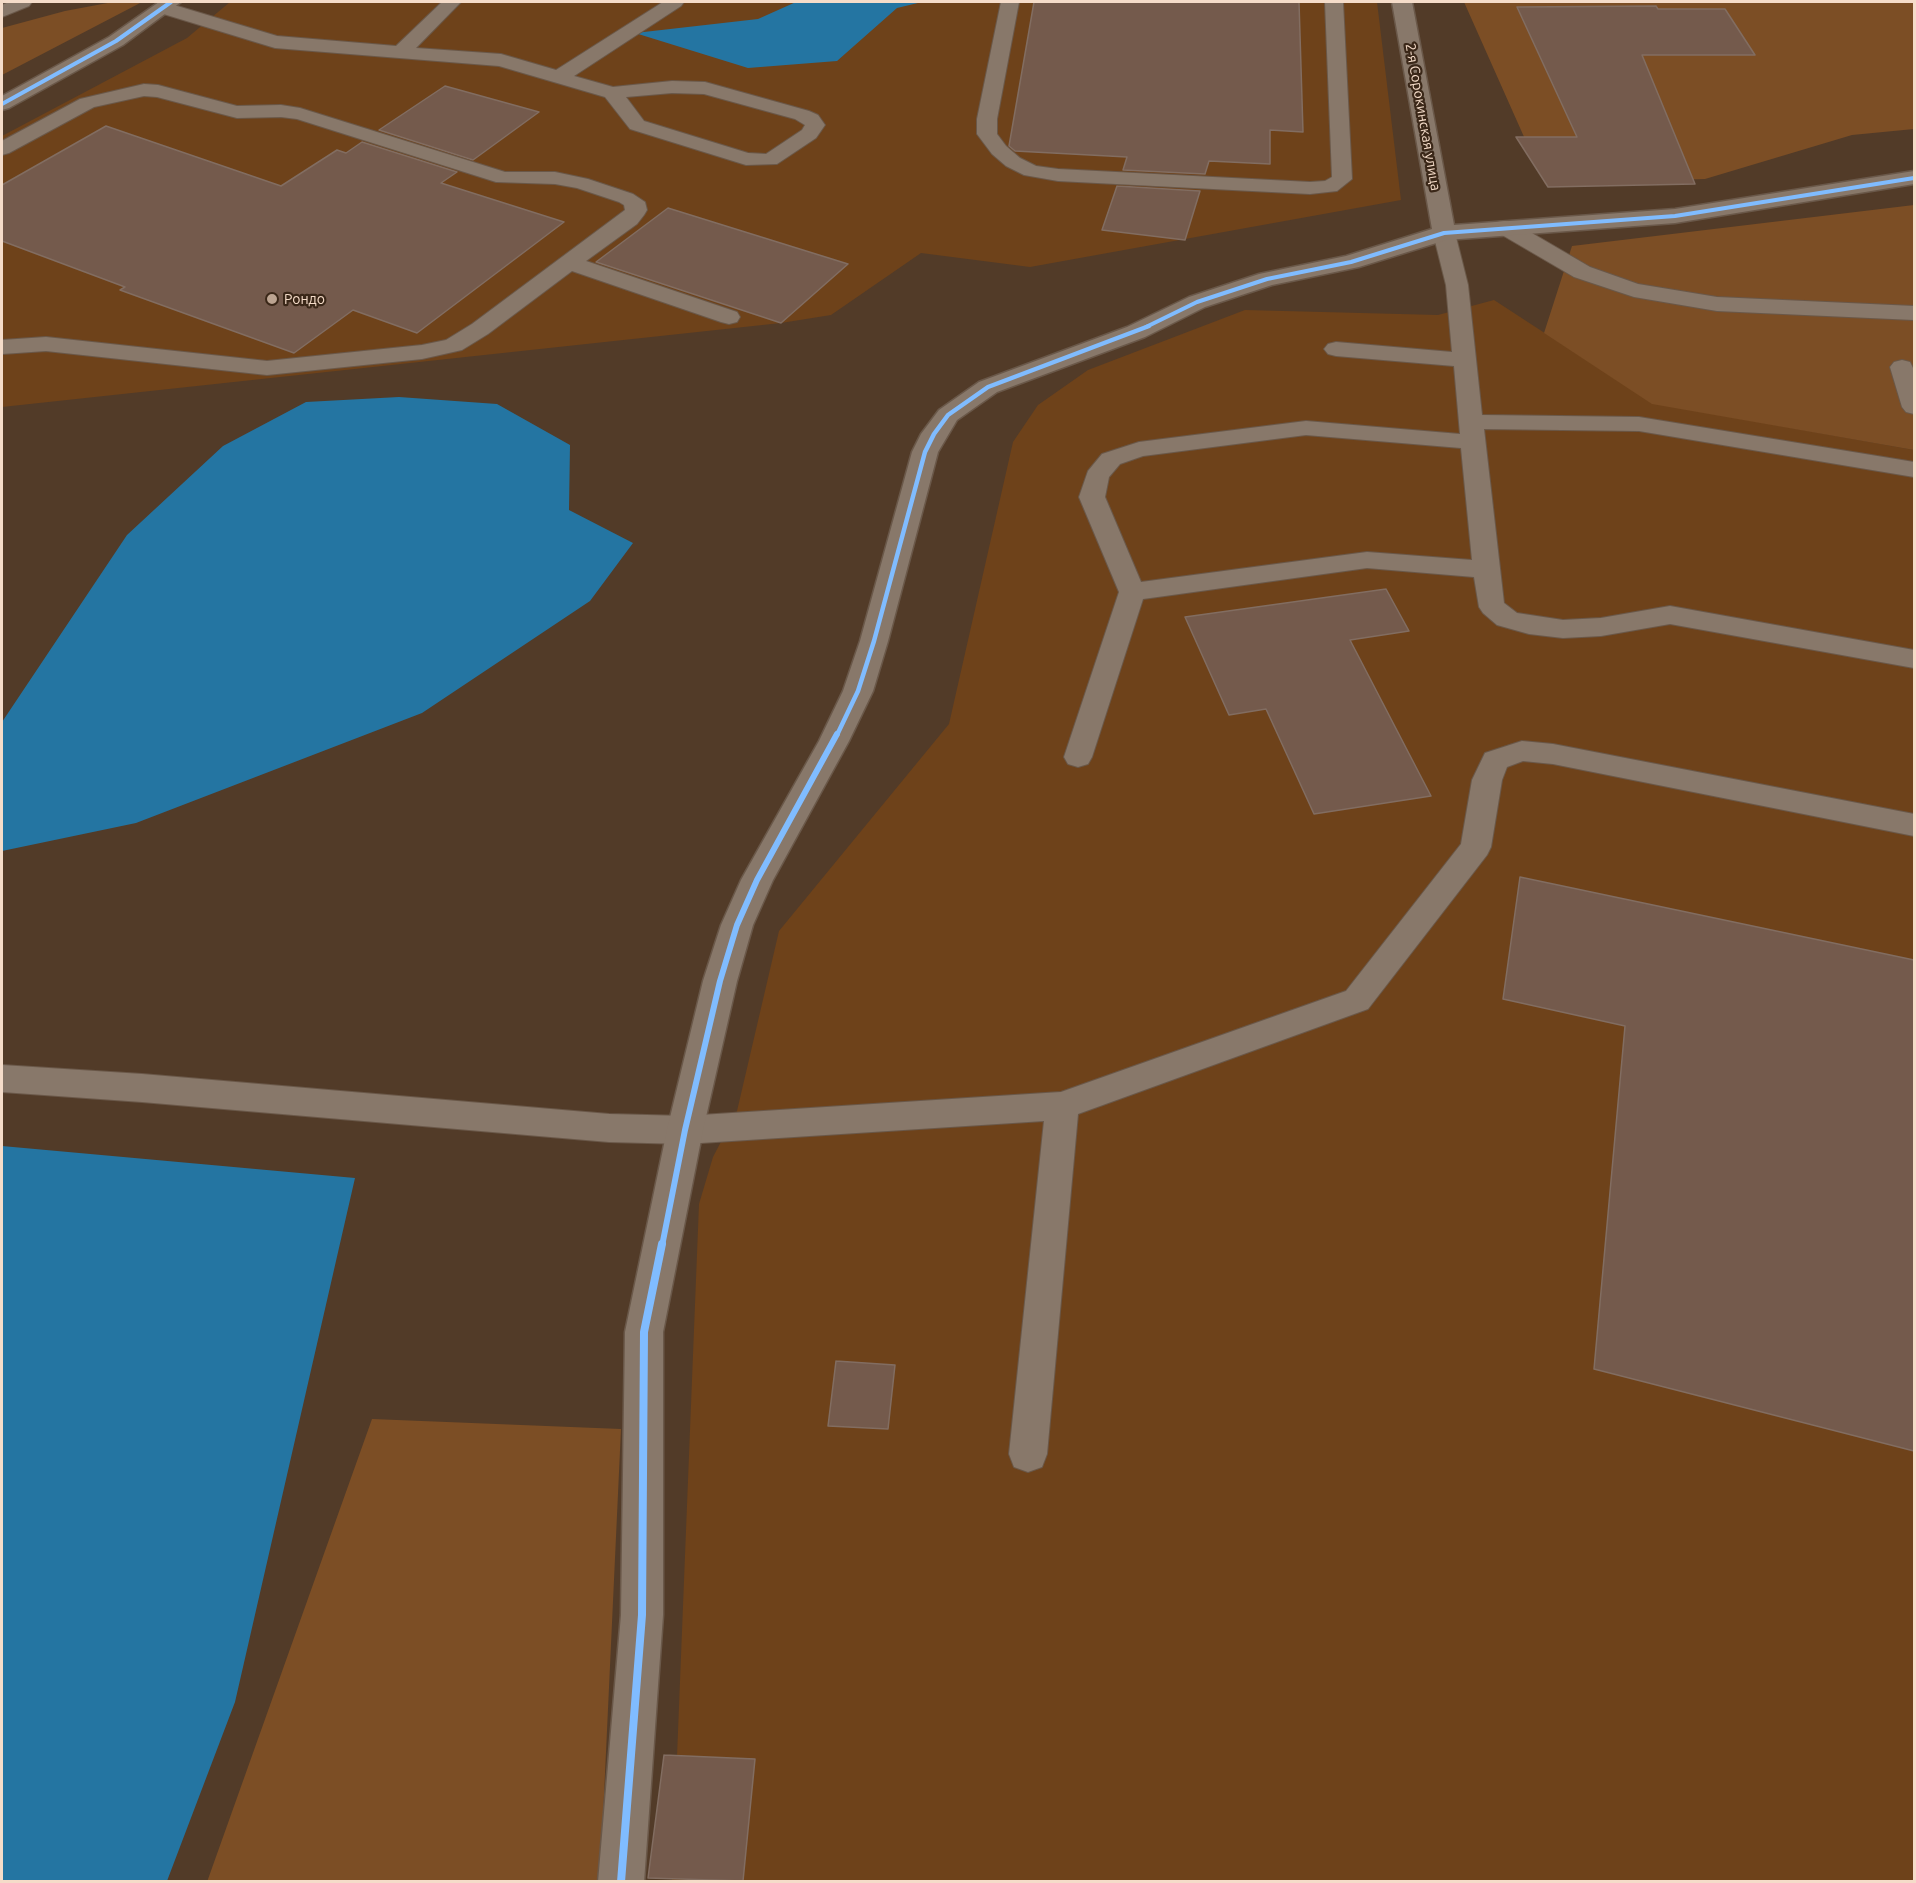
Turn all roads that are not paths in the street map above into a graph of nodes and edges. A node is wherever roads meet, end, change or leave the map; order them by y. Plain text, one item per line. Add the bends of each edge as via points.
1 (23, 2) edge
2 (452, 2) edge
3 (675, 2) edge
4 (1010, 2) edge
5 (1334, 2) edge
6 (1402, 2) edge
7 (167, 5) edge
8 (2, 12) edge
9 (401, 52) junction
10 (559, 77) junction
11 (612, 93) junction
12 (2, 104) edge
13 (2, 149) edge
14 (1914, 178) edge
15 (1505, 227) junction
16 (1444, 233) junction
17 (569, 263) junction
18 (1914, 313) edge
19 (729, 317) dead end
20 (2, 346) edge
21 (1336, 350) dead end
22 (1464, 360) junction
23 (1902, 367) dead end
24 (1914, 407) edge
25 (1472, 432) junction
26 (1914, 469) edge
27 (1486, 570) junction
28 (1132, 592) junction
29 (1914, 659) edge
30 (1078, 757) dead end
31 (1914, 825) edge
32 (2, 1079) edge
33 (1062, 1107) junction
34 (685, 1130) junction
35 (1028, 1454) dead end
36 (621, 1881) edge

1 - 8 lane
2 - 9 lane
3 - 10 lane
4 - 5 lane via 987,135 1013,162 1031,171 1058,175 1310,188 1329,187 1342,179
6 - 16 street, 2-я Сорокинская улица
7 - 9 lane via 274,42
7 - 12 street via 116,41
9 - 10 lane via 501,60
10 - 11 lane
11 - 11 lane via 637,125 758,161 782,154 815,126 812,119 802,115 705,88
13 - 17 lane via 87,103 144,90 171,93 237,112 300,114 478,172 502,178 563,180 634,202 636,210 628,219
14 - 15 street via 1675,216
15 - 16 street
15 - 18 lane via 1582,272 1634,290 1717,304
16 - 22 lane via 1457,285
16 - 34 street via 1361,259 1267,279 1197,302 1108,344 988,387 948,415 925,452 858,691 737,925
17 - 19 lane
17 - 20 lane via 454,345 422,352 267,369 46,344
21 - 22 lane
22 - 25 lane
23 - 24 lane
25 - 26 lane via 1639,424
25 - 27 lane
25 - 28 lane via 1306,428 1139,449 1111,459 1097,476 1092,497
27 - 28 lane via 1367,560
27 - 29 lane via 1492,607 1507,619 1529,625 1601,627 1670,615
28 - 30 lane
31 - 33 lane via 1522,751 1495,760 1486,780 1476,847 1357,1000
32 - 34 lane via 609,1128
33 - 34 lane
33 - 35 lane
34 - 36 street via 644,1332 642,1615

